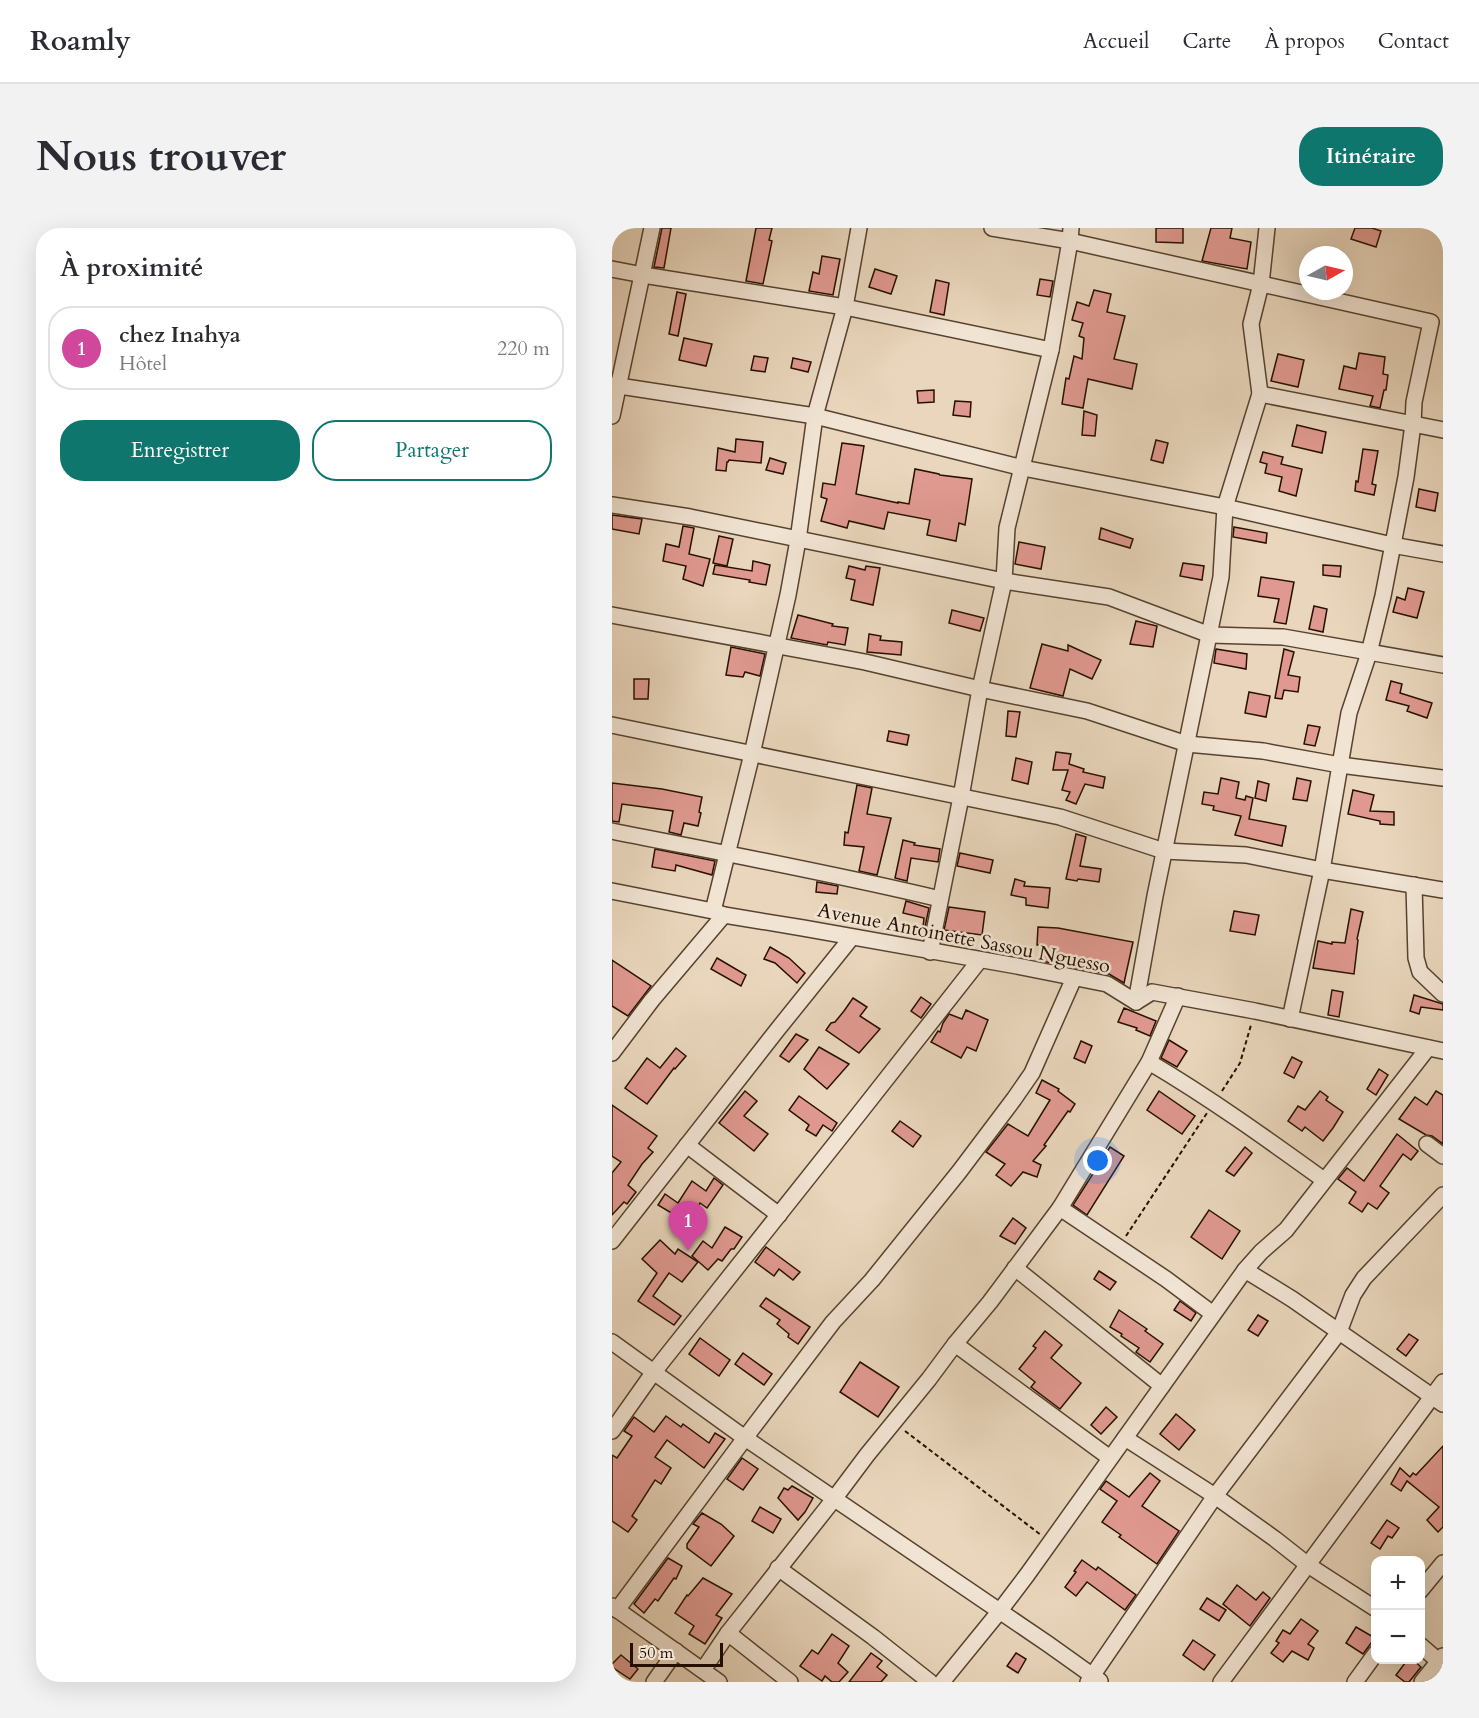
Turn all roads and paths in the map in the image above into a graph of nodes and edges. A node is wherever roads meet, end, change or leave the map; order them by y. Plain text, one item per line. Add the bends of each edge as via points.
1 (652, 228) edge
2 (859, 228) edge
3 (992, 228) edge
4 (1267, 228) edge
5 (1071, 234) edge
6 (612, 269) edge
7 (643, 275) junction
8 (1261, 284) junction
9 (844, 307) junction
10 (1051, 350) junction
11 (615, 386) edge
12 (1260, 394) junction
13 (612, 416) edge
14 (815, 416) junction
15 (1413, 424) junction
16 (1443, 430) edge
17 (1023, 468) junction
18 (612, 505) edge
19 (1225, 507) junction
20 (798, 540) junction
21 (1392, 545) junction
22 (1443, 554) edge
23 (1004, 581) junction
24 (612, 615) edge
25 (1210, 635) junction
26 (775, 647) junction
27 (1369, 653) junction
28 (1443, 664) edge
29 (980, 689) junction
30 (612, 725) edge
31 (1187, 744) junction
32 (752, 754) junction
33 (1340, 765) junction
34 (1443, 778) edge
35 (960, 797) junction
36 (612, 831) edge
37 (1164, 851) junction
38 (727, 855) junction
39 (1322, 870) junction
40 (1414, 885) junction
41 (1443, 890) edge
42 (612, 891) edge
43 (940, 899) junction
44 (718, 913) junction
45 (852, 938) junction
46 (930, 952) junction
47 (979, 960) junction
48 (1074, 978) junction
49 (1443, 994) edge
50 (1178, 996) junction
51 (1136, 1002) junction
52 (1255, 1011) junction
53 (1290, 1019) junction
54 (1435, 1050) edge
55 (612, 1053) edge
56 (1149, 1062) junction
57 (1214, 1103) junction
58 (1427, 1144) dead end
59 (687, 1145) junction
60 (1443, 1156) edge
61 (1324, 1180) junction
62 (1443, 1195) edge
63 (1060, 1208) junction
64 (778, 1215) junction
65 (612, 1241) edge
66 (1119, 1247) junction
67 (1015, 1268) junction
68 (1245, 1270) junction
69 (1213, 1314) junction
70 (1339, 1332) junction
71 (612, 1342) edge
72 (955, 1344) junction
73 (653, 1373) junction
74 (1443, 1382) edge
75 (1162, 1386) junction
76 (1438, 1400) edge
77 (893, 1422) junction
78 (612, 1431) edge
79 (745, 1438) junction
80 (1125, 1438) junction
81 (1110, 1458) junction
82 (1215, 1496) junction
83 (834, 1499) junction
84 (1050, 1542) junction
85 (1443, 1563) edge
86 (1308, 1565) junction
87 (778, 1568) junction
88 (1425, 1586) edge
89 (1371, 1606) edge
90 (615, 1608) edge
91 (999, 1612) junction
92 (728, 1633) junction
93 (1425, 1649) edge
94 (676, 1651) junction
95 (1371, 1660) edge
96 (1442, 1661) edge
97 (703, 1670) junction
98 (1094, 1680) edge
99 (654, 1682) edge
100 (719, 1682) edge
101 (790, 1682) edge
102 (930, 1682) edge
103 (942, 1682) edge
104 (1221, 1682) edge
105 (1355, 1682) edge
106 (1422, 1682) edge

1 - 7 street
2 - 9 street
3 - 5 street
4 - 8 street
5 - 8 street
5 - 10 street
6 - 7 street
7 - 9 street
7 - 11 street
8 - 12 street via 1251,324
8 - 15 street via 1431,322
9 - 10 street
9 - 14 street
10 - 17 street
11 - 13 street
11 - 14 street
12 - 15 street
12 - 19 street
14 - 17 street
14 - 20 street
15 - 16 street
15 - 21 street
17 - 19 street
17 - 23 street via 1007,528
18 - 20 street
19 - 21 street
19 - 25 street via 1221,577
20 - 23 street
20 - 26 street
21 - 22 street
21 - 27 street
23 - 25 street via 1109,597
23 - 29 street
24 - 26 street
25 - 27 street via 1283,637
25 - 31 street
26 - 29 street via 866,662
26 - 32 street
27 - 28 street
27 - 33 street via 1349,712
29 - 31 street via 1087,711
29 - 35 street
30 - 32 street
31 - 33 street via 1263,751
31 - 37 street
32 - 35 street
32 - 38 street
33 - 34 street
33 - 39 street
35 - 37 street via 1060,817
35 - 43 street
36 - 38 street
37 - 39 street via 1246,855
37 - 51 street
38 - 43 street
38 - 44 street
39 - 40 street
39 - 53 street
40 - 41 street
40 - 49 street via 1416,958 1420,972
42 - 44 street, Avenue Antoinette Sassou Nguesso
43 - 46 street
44 - 45 street, Avenue Antoinette Sassou Nguesso
44 - 55 street
45 - 46 street, Avenue Antoinette Sassou Nguesso
45 - 59 street
46 - 47 street, Avenue Antoinette Sassou Nguesso
47 - 48 street, Avenue Antoinette Sassou Nguesso
47 - 64 street
48 - 51 street, Avenue Antoinette Sassou Nguesso via 1107,984
48 - 79 street via 1032,1073 1014,1099 872,1280 833,1322
50 - 51 street via 1152,992
50 - 52 street
50 - 56 street
52 - 53 street
52 - 57 path via 1240,1064
53 - 54 street
54 - 61 street
56 - 57 street
56 - 63 street
57 - 61 street
57 - 66 path
58 - 60 street
59 - 64 street
59 - 65 street
61 - 68 street via 1286,1230
62 - 70 street via 1364,1278
63 - 66 street
63 - 67 street
64 - 73 street
66 - 69 street
67 - 72 street
67 - 75 street
68 - 69 street
68 - 70 street
69 - 75 street
70 - 76 street
70 - 82 street
71 - 73 street
72 - 77 street
72 - 81 street
73 - 78 street
73 - 79 street
74 - 76 street
75 - 80 street
76 - 86 street
77 - 83 street
77 - 84 path
79 - 83 street
79 - 90 street
80 - 81 street
80 - 82 street
81 - 84 street
82 - 86 street
82 - 98 street
83 - 87 street
83 - 91 street
84 - 91 street
85 - 88 street
86 - 89 street
86 - 104 street
87 - 92 street
87 - 102 street
90 - 94 street
91 - 98 street
91 - 103 street
92 - 97 street
92 - 101 street
93 - 96 street
94 - 97 street
94 - 99 street
95 - 105 street
96 - 106 street
97 - 100 street

